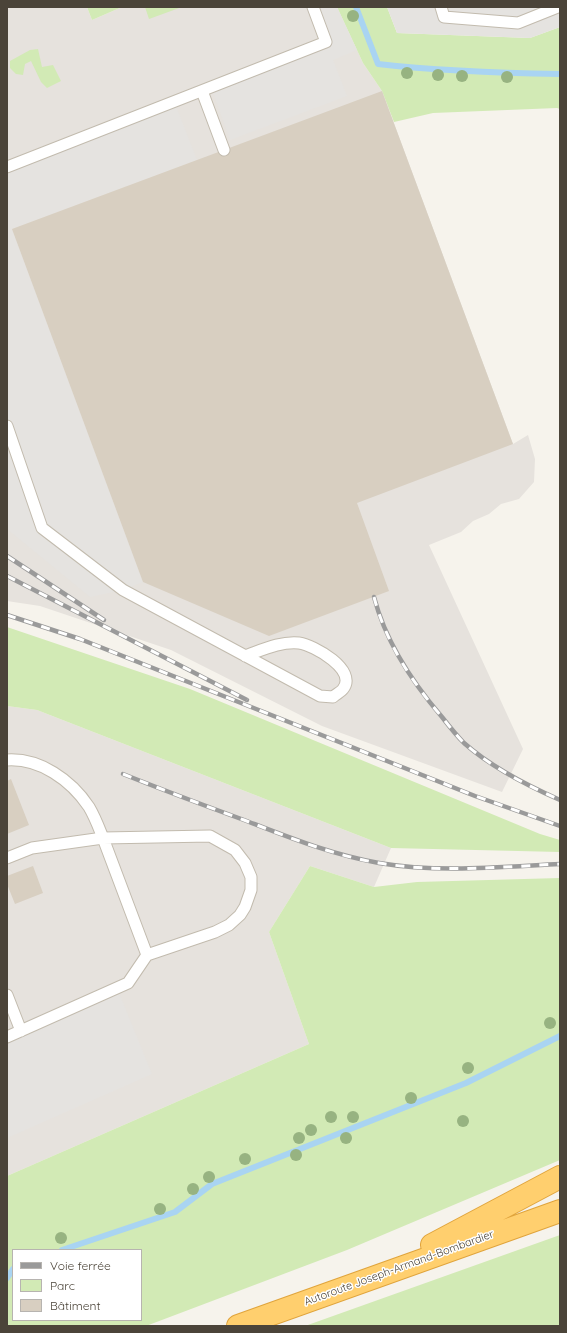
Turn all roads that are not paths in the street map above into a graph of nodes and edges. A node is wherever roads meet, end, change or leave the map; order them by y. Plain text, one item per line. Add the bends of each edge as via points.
1 (313, 7) edge
2 (441, 7) edge
3 (558, 7) edge
4 (202, 91) junction
5 (224, 150) dead end
6 (7, 168) edge
7 (7, 426) edge
8 (245, 656) junction
9 (7, 760) edge
10 (103, 838) junction
11 (7, 858) edge
12 (147, 956) junction
13 (7, 995) edge
14 (21, 1031) junction
15 (7, 1037) edge
16 (560, 1177) edge
17 (560, 1211) edge
18 (365, 1280) junction
19 (238, 1326) edge

1 - 4 lane via 326,42
2 - 3 lane via 444,17 518,23
4 - 5 lane
4 - 6 lane
7 - 8 lane via 42,528 123,590
8 - 8 lane via 320,696 333,697 344,688 346,678 340,667 314,646 284,644
9 - 10 lane via 27,761 45,767 59,776 90,808
10 - 11 lane via 32,848
10 - 12 lane
10 - 12 lane via 210,836 234,850 245,863 251,877 251,890 245,907 229,925
12 - 14 lane via 128,983
13 - 14 lane
14 - 15 lane
16 - 18 highway
17 - 18 highway, Autoroute Joseph-Armand-Bombardier
18 - 19 highway, Autoroute Joseph-Armand-Bombardier

